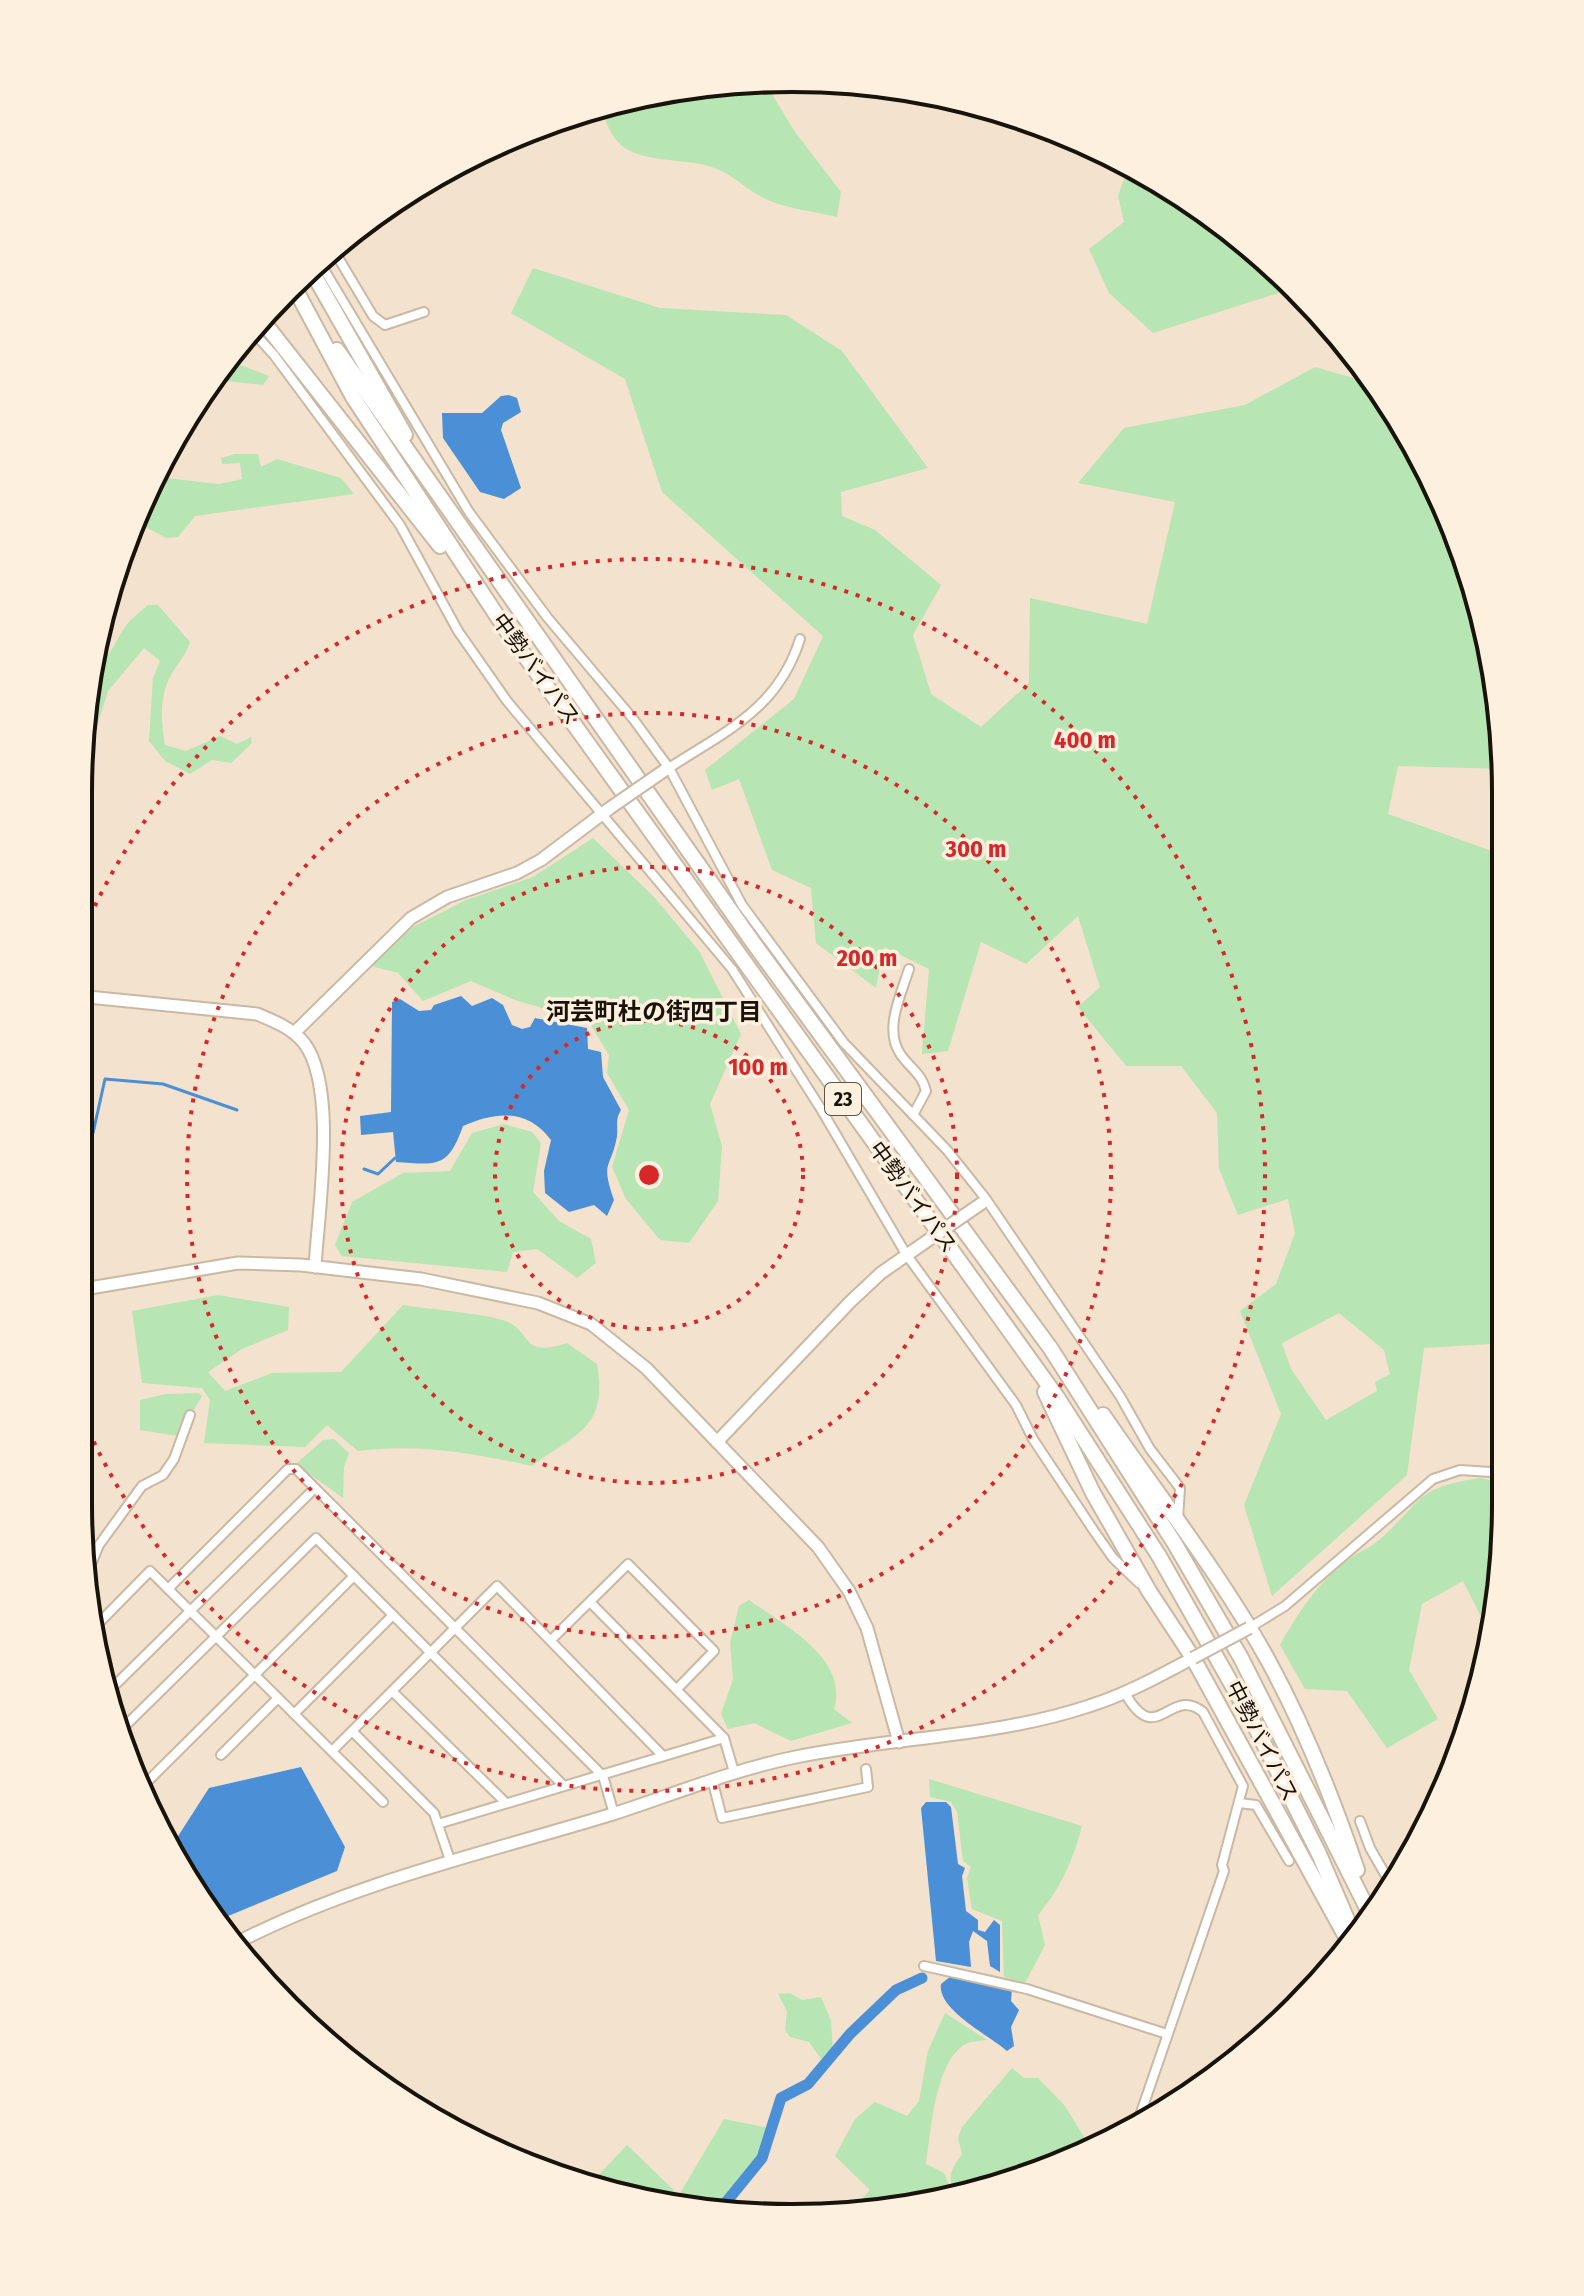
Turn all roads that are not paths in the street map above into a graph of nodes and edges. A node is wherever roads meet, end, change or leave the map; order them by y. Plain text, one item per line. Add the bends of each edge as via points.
1 (339, 259) edge
2 (325, 271) edge
3 (316, 279) edge
4 (300, 294) edge
5 (299, 295) edge
6 (424, 312) dead end
7 (268, 328) edge
8 (259, 339) edge
9 (459, 525) junction
10 (507, 631) junction
11 (800, 639) dead end
12 (667, 769) junction
13 (605, 811) junction
14 (909, 969) dead end
15 (92, 997) edge
16 (294, 1033) junction
17 (913, 1115) junction
18 (984, 1201) junction
19 (910, 1252) junction
20 (315, 1267) junction
21 (92, 1288) edge
22 (1051, 1349) junction
23 (1027, 1356) junction
24 (190, 1415) dead end
25 (717, 1442) junction
26 (1492, 1472) edge
27 (314, 1489) junction
28 (1177, 1522) junction
29 (94, 1557) edge
30 (354, 1576) junction
31 (168, 1589) junction
32 (1149, 1591) junction
33 (590, 1602) junction
34 (191, 1612) junction
35 (393, 1615) junction
36 (102, 1620) edge
37 (457, 1627) junction
38 (1249, 1628) junction
39 (217, 1637) junction
40 (551, 1640) junction
41 (431, 1653) junction
42 (1193, 1658) junction
43 (255, 1674) junction
44 (116, 1685) edge
45 (677, 1689) junction
46 (393, 1692) junction
47 (1125, 1693) junction
48 (278, 1698) junction
49 (294, 1714) junction
50 (127, 1724) edge
51 (353, 1732) junction
52 (724, 1738) junction
53 (899, 1742) junction
54 (332, 1751) junction
55 (221, 1755) dead end
56 (663, 1756) junction
57 (866, 1769) dead end
58 (734, 1772) junction
59 (603, 1776) junction
60 (712, 1779) junction
61 (149, 1780) edge
62 (564, 1786) junction
63 (383, 1802) dead end
64 (506, 1803) junction
65 (1239, 1803) junction
66 (614, 1814) junction
67 (1360, 1821) dead end
68 (438, 1824) junction
69 (450, 1860) junction
70 (1289, 1861) dead end
71 (1385, 1875) edge
72 (1367, 1903) edge
73 (1366, 1904) edge
74 (1350, 1926) edge
75 (1344, 1933) edge
76 (244, 1939) edge
77 (924, 1966) dead end
78 (1167, 2034) junction
79 (1142, 2110) edge

1 - 6 street via 373,316 385,325
2 - 12 street via 469,512
3 - 9 highway
4 - 9 highway, 中勢バイパス / 23
5 - 10 highway, 中勢バイパス / 23 via 353,397
7 - 10 highway
8 - 13 street via 400,525 458,631 507,701
9 - 22 highway, 中勢バイパス / 23 via 752,941
10 - 23 highway, 中勢バイパス / 23
11 - 12 street via 792,666 770,697 748,718
12 - 13 street, bridge
12 - 17 street via 742,905 844,1043
13 - 16 street via 529,866 447,897 411,918
13 - 19 street via 732,969
14 - 17 street via 892,1033 898,1052 923,1077 926,1091
15 - 16 street via 233,1009 257,1014
16 - 20 street via 315,1067 324,1107
17 - 18 street
18 - 19 street, bridge
18 - 28 street via 1180,1488
19 - 25 street via 850,1302
19 - 32 street via 1113,1558
20 - 21 street via 238,1263
20 - 25 street via 421,1279 538,1303 573,1316 627,1351
22 - 28 highway via 1095,1402
22 - 73 highway, 中勢バイパス / 23 via 1234,1645
23 - 32 highway via 1093,1493
23 - 74 highway, 中勢バイパス / 23 via 1209,1641 1297,1807
24 - 29 street via 174,1459 163,1475 142,1486
25 - 53 street via 818,1547 849,1591 867,1628
26 - 38 street via 1460,1470 1433,1479 1285,1606
27 - 31 street via 296,1469 288,1469
27 - 34 street
27 - 37 street
28 - 38 highway
30 - 35 street
30 - 39 street via 316,1538
30 - 43 street
31 - 34 street
31 - 36 street via 150,1571
32 - 42 highway
33 - 40 street
33 - 45 street
33 - 45 street via 628,1564 714,1651
34 - 39 street
34 - 44 street
35 - 41 street
35 - 49 street
37 - 40 street via 497,1586
37 - 41 street
37 - 59 street
38 - 42 street, bridge
38 - 72 highway via 1314,1756
39 - 43 street
39 - 50 street
40 - 56 street
41 - 46 street
41 - 62 street
42 - 47 street
42 - 75 highway
43 - 48 street
43 - 61 street
45 - 52 street
46 - 51 street
46 - 64 street
47 - 53 street via 1056,1716
47 - 65 street via 1147,1718 1160,1718 1181,1705 1203,1712 1243,1786
48 - 49 street
48 - 55 street
49 - 54 street
51 - 54 street
51 - 68 street via 434,1813
52 - 56 street
52 - 58 street
53 - 58 street
54 - 63 street
56 - 59 street
57 - 60 street via 868,1787 722,1818
58 - 60 street
59 - 62 street
59 - 66 street
60 - 66 street
62 - 64 street
64 - 68 street
65 - 70 street via 1256,1805
65 - 78 street via 1224,1871
66 - 69 street
67 - 71 street
68 - 69 street
69 - 76 street via 315,1907
77 - 78 street via 1027,1989
78 - 79 street

